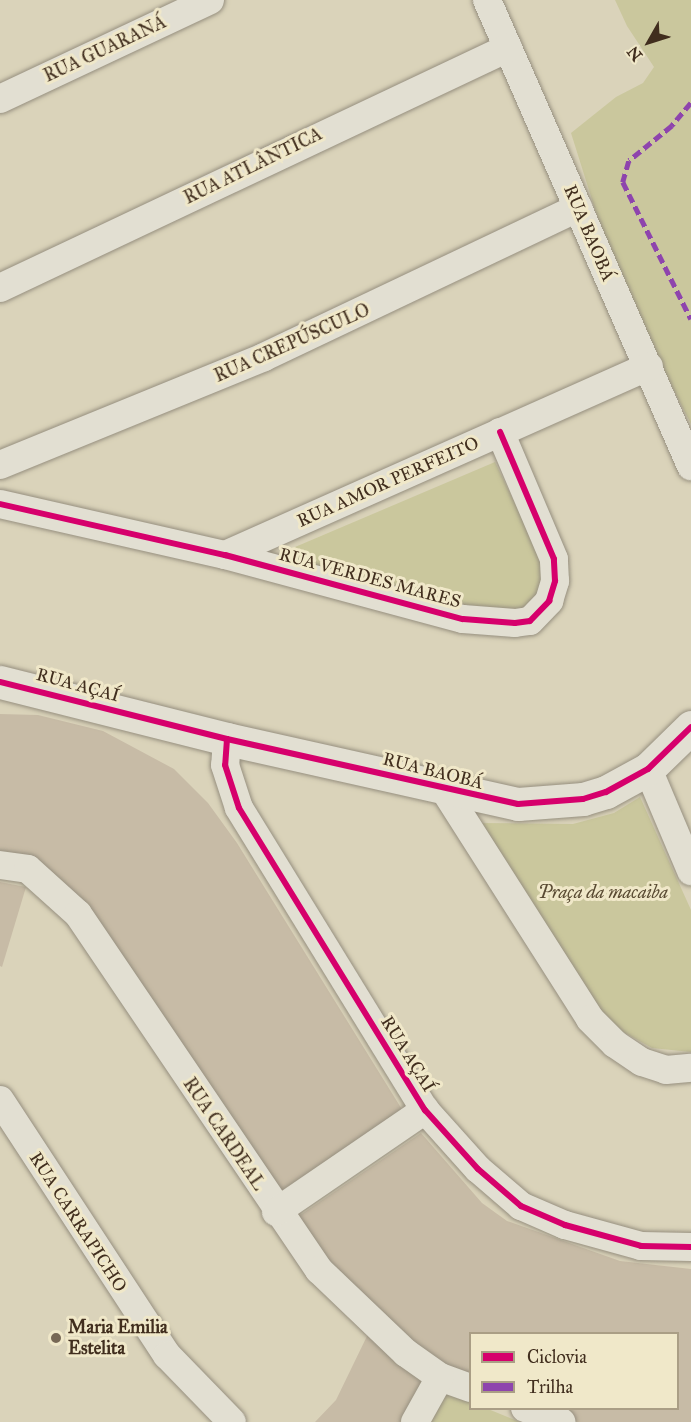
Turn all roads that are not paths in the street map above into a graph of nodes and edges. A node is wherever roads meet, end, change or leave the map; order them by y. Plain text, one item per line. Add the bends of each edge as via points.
1 (210, 0) edge
2 (487, 0) edge
3 (508, 48) junction
4 (0, 99) edge
5 (578, 208) junction
6 (0, 288) edge
7 (650, 366) junction
8 (500, 432) junction
9 (0, 465) edge
10 (691, 466) edge
11 (0, 504) edge
12 (225, 555) junction
13 (1, 675) edge
14 (148, 719) joint
15 (691, 727) edge
16 (227, 739) junction
17 (648, 769) junction
18 (445, 791) junction
19 (0, 865) edge
20 (691, 871) edge
21 (691, 1068) edge
22 (0, 1100) edge
23 (425, 1110) junction
24 (276, 1212) junction
25 (691, 1248) edge
26 (440, 1377) junction
27 (469, 1387) edge
28 (530, 1410) edge
29 (559, 1421) edge
30 (232, 1422) edge
31 (415, 1422) edge

1 - 4 street, RUA GUARANÁ
2 - 3 street, RUA BAOBÁ
3 - 5 street, RUA BAOBÁ
3 - 6 street, RUA ATLÂNTICA
5 - 7 street, RUA BAOBÁ
5 - 9 street, RUA CREPÚSCULO via 264,357
7 - 8 street, RUA AMOR PERFEITO
7 - 10 street, RUA BAOBÁ
8 - 12 street, RUA AMOR PERFEITO
8 - 12 street, RUA VERDES MARES via 554,559 555,581 549,601 530,621 463,618
11 - 12 street, RUA VERDES MARES
13 - 14 street, RUA AÇAÍ
14 - 16 street, RUA BAOBÁ
15 - 17 street, RUA BAOBÁ
16 - 18 street, RUA BAOBÁ
16 - 23 street, RUA AÇAÍ via 225,765 239,808
17 - 18 street, RUA BAOBÁ via 583,800 518,804
17 - 20 street
18 - 21 street, RUA BAOBÁ via 590,1018 615,1044 642,1062 666,1070
19 - 24 street, RUA CARDEAL via 28,869 78,914
22 - 30 street, RUA CARRAPICHO via 167,1355
23 - 24 street, RUA AÇAÍ
23 - 25 street, RUA AÇAÍ via 478,1169 521,1206 605,1239 641,1246
24 - 26 street, RUA CARDEAL via 319,1270 346,1298 406,1353
26 - 27 street, RUA CARDEAL
26 - 31 street
28 - 29 street

